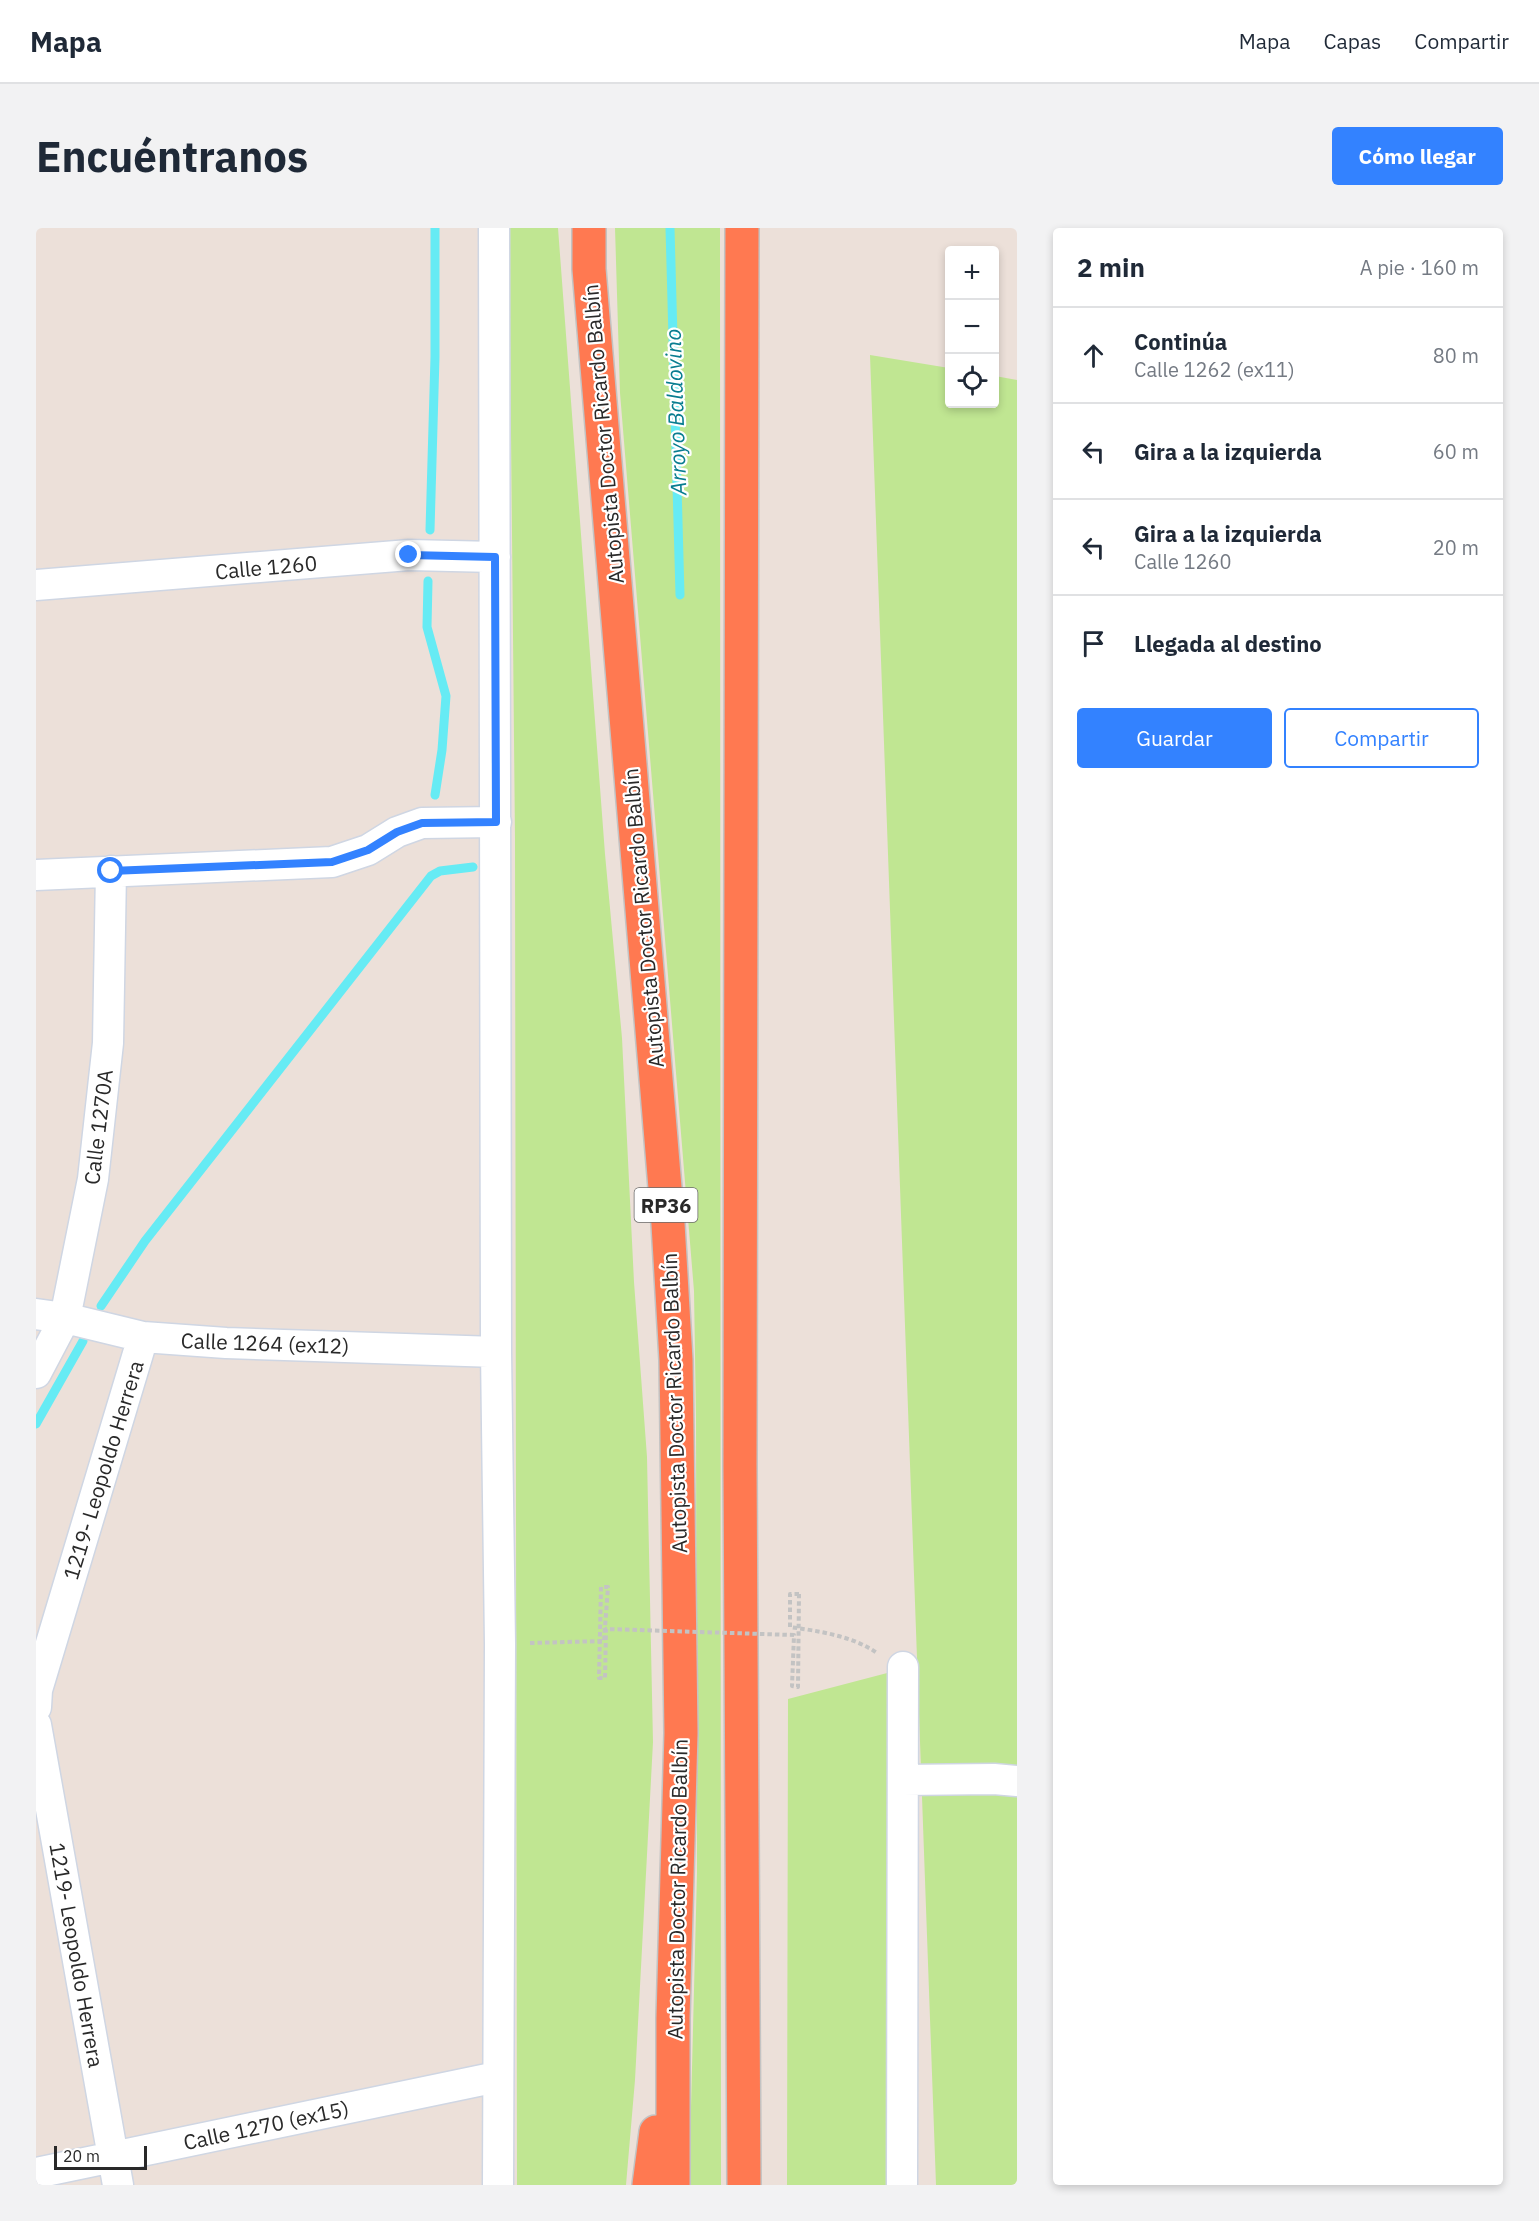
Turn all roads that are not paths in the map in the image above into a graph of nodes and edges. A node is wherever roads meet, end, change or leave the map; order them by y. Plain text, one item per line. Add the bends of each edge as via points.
1 (494, 228) edge
2 (589, 228) edge
3 (742, 228) edge
4 (495, 557) junction
5 (36, 585) edge
6 (496, 822) junction
7 (111, 871) junction
8 (36, 875) edge
9 (50, 1316) edge
10 (143, 1337) junction
11 (496, 1352) junction
12 (36, 1373) edge
13 (903, 1667) road end
14 (36, 1707) edge
15 (36, 1725) edge
16 (903, 1780) junction
17 (1017, 1781) edge
18 (673, 2018) junction
19 (497, 2078) junction
20 (114, 2156) junction
21 (36, 2174) edge
22 (118, 2185) edge
23 (498, 2185) edge
24 (649, 2185) edge
25 (673, 2185) edge
26 (744, 2185) edge
27 (902, 2185) edge

1 - 4 street
2 - 18 highway, Autopista Doctor Ricardo Balbín / RP36 via 589,269 676,1360 681,1733
3 - 26 highway via 740,1479
4 - 5 street, Calle 1260 via 409,555
4 - 6 street
6 - 7 street via 422,823 397,832 368,850 332,862
6 - 11 street
7 - 8 street
7 - 9 street, Calle 1270A via 108,1043 93,1179
9 - 10 street, Calle 1264 (ex12)
9 - 12 street, Calle 1270A
10 - 11 street, Calle 1264 (ex12)
10 - 14 street, 1219- Leopoldo Herrera via 37,1690
11 - 19 street via 500,1644
13 - 16 street
15 - 20 street, 1219- Leopoldo Herrera
16 - 17 street
16 - 27 street
18 - 24 highway
18 - 25 highway, Autopista Doctor Ricardo Balbín / RP36
19 - 20 street, Calle 1270 (ex15)
19 - 23 street
20 - 21 street, Calle 1270 (ex15)
20 - 22 street, 1219- Leopoldo Herrera

